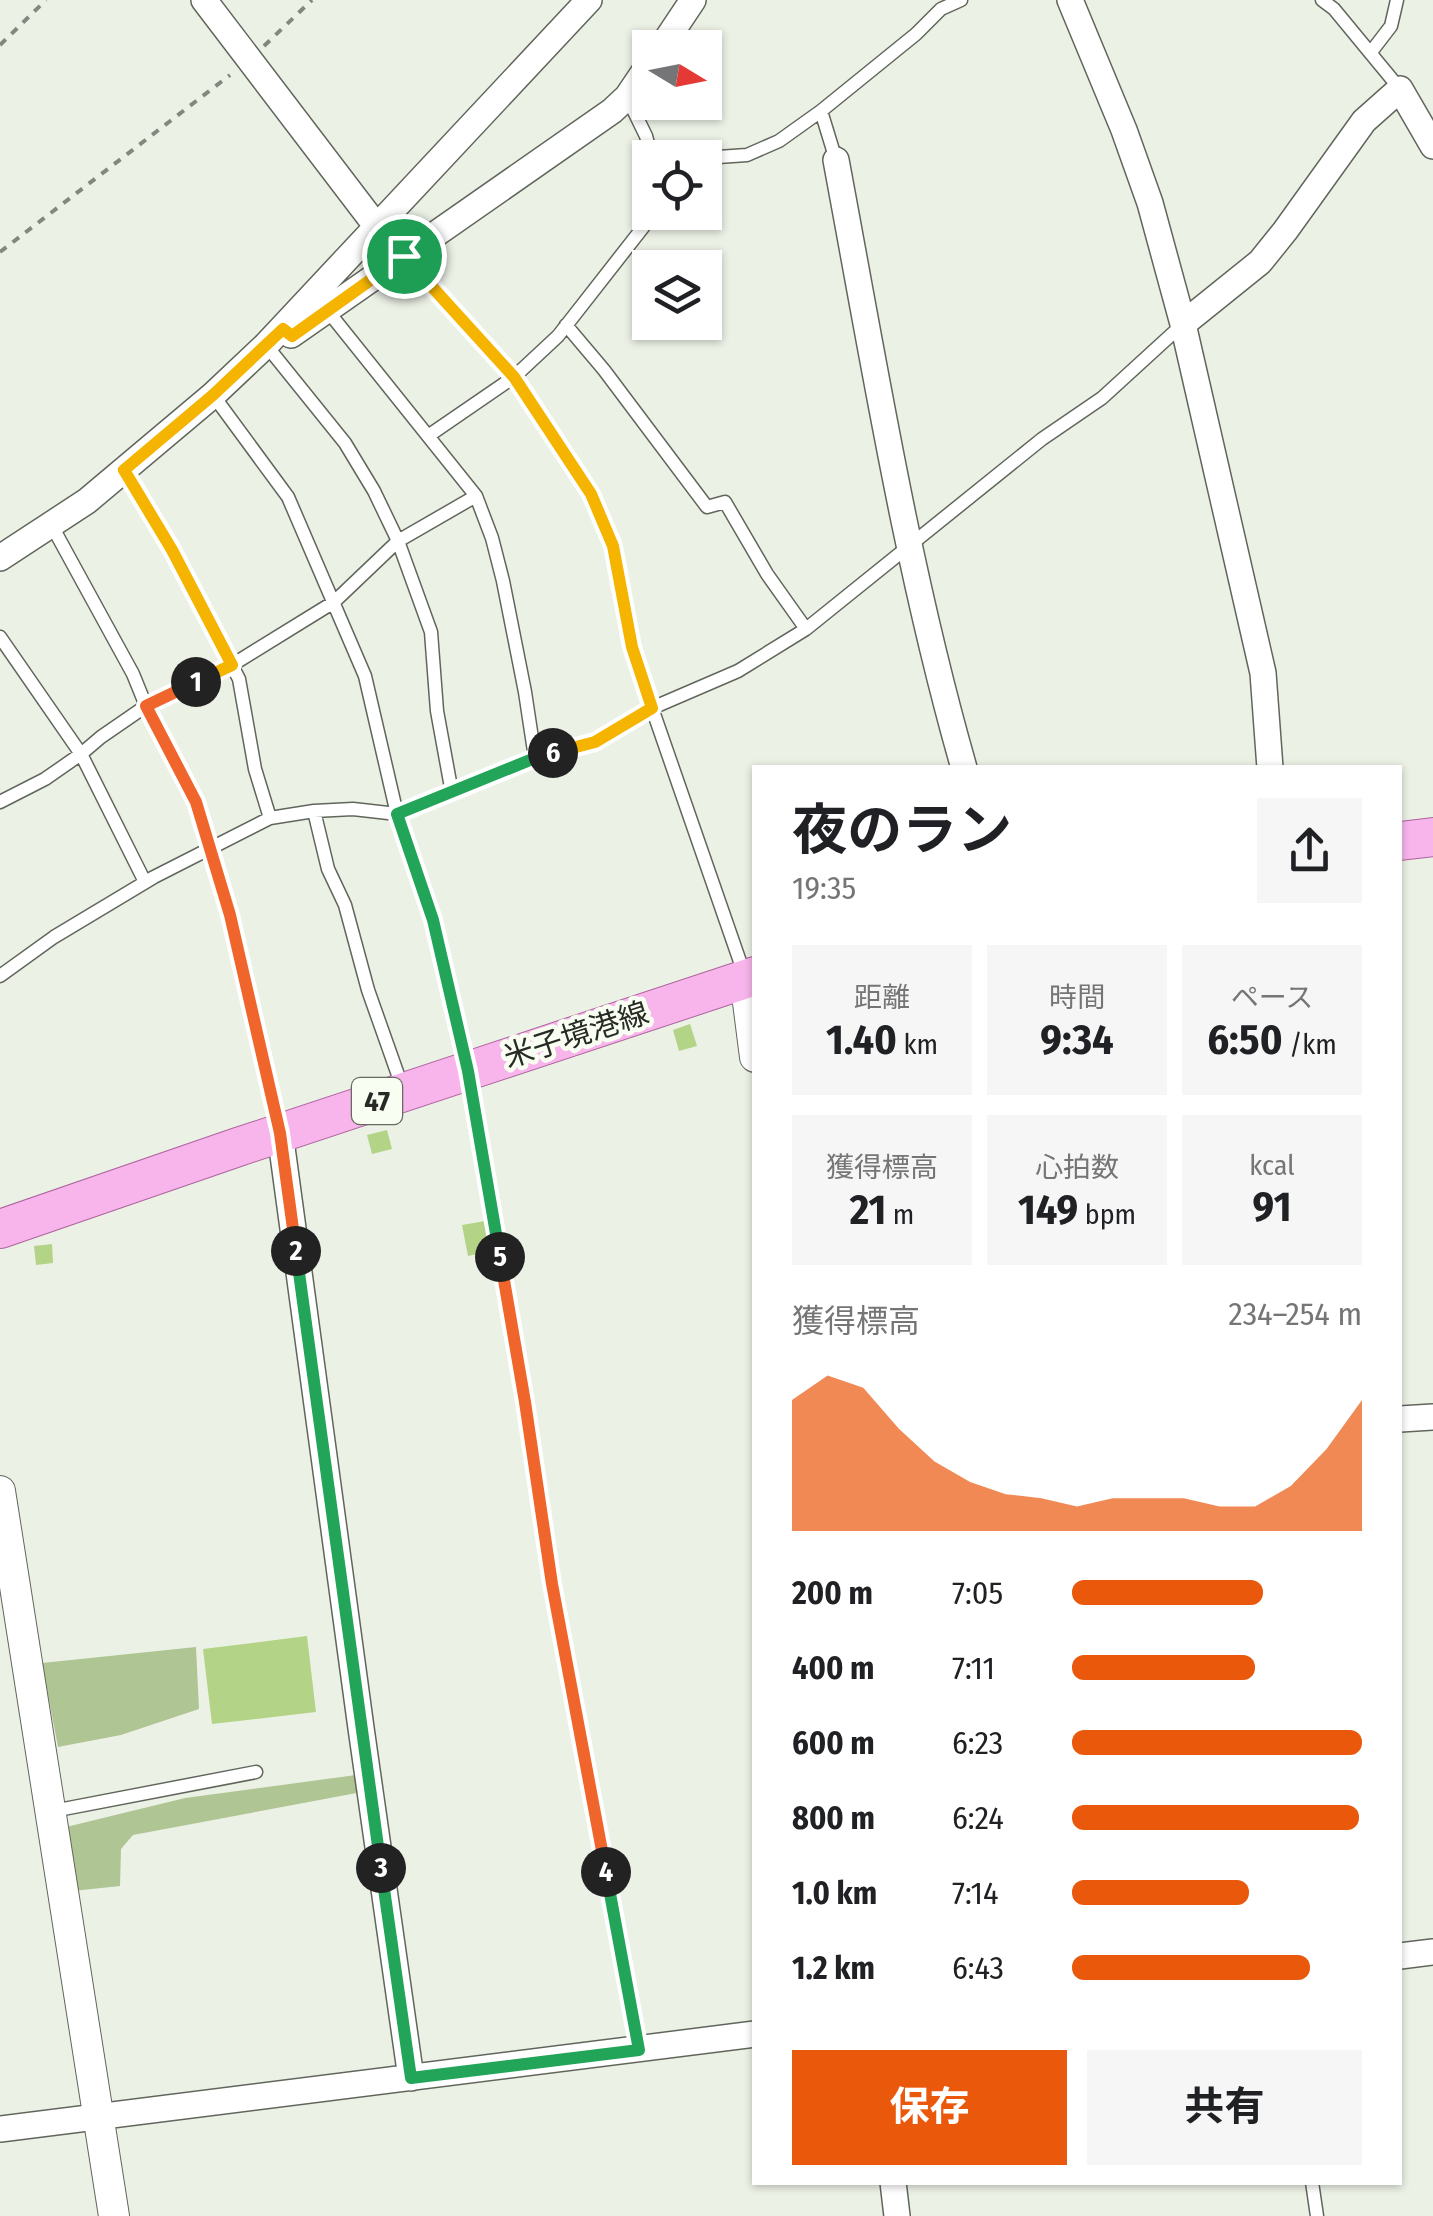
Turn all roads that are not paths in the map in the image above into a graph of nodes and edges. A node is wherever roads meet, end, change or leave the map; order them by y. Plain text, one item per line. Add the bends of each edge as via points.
1 (204, 0) edge
2 (589, 0) edge
3 (693, 0) edge
4 (961, 0) edge
5 (1070, 0) edge
6 (1322, 0) edge
7 (1397, 0) edge
8 (673, 30) edge
9 (1371, 52) junction
10 (1400, 89) junction
11 (632, 90) edge
12 (627, 97) junction
13 (821, 112) junction
14 (647, 140) edge
15 (1433, 146) edge
16 (722, 157) edge
17 (836, 160) joint
18 (377, 227) junction
19 (641, 230) edge
20 (404, 256) junction
21 (328, 310) junction
22 (1184, 324) junction
23 (566, 326) junction
24 (274, 337) junction
25 (514, 377) junction
26 (213, 395) junction
27 (428, 436) junction
28 (124, 470) junction
29 (476, 496) junction
30 (52, 526) junction
31 (398, 541) junction
32 (909, 547) junction
33 (0, 558) edge
34 (334, 602) junction
35 (806, 629) junction
36 (0, 637) edge
37 (232, 665) junction
38 (146, 706) junction
39 (652, 708) junction
40 (81, 754) junction
41 (535, 758) junction
42 (963, 765) edge
43 (1270, 765) edge
44 (452, 792) junction
45 (0, 802) edge
46 (314, 812) junction
47 (397, 814) junction
48 (270, 818) junction
49 (1433, 837) edge
50 (1402, 841) edge
51 (211, 848) junction
52 (145, 882) junction
53 (0, 976) edge
54 (750, 977) edge
55 (752, 1009) edge
56 (468, 1071) junction
57 (404, 1092) junction
58 (280, 1133) junction
59 (0, 1229) edge
60 (1433, 1417) edge
61 (1402, 1419) edge
62 (0, 1491) edge
63 (256, 1772) dead end
64 (50, 1811) junction
65 (1433, 1952) edge
66 (1402, 1956) edge
67 (752, 2034) edge
68 (411, 2078) junction
69 (98, 2116) junction
70 (0, 2129) edge
71 (892, 2185) edge
72 (1312, 2185) edge
73 (114, 2216) edge
74 (897, 2216) edge
75 (1317, 2216) edge

1 - 18 street
2 - 18 street
3 - 8 street
4 - 13 lane via 941,9
5 - 22 street via 1150,203
6 - 9 lane
7 - 9 lane via 1391,26
9 - 10 lane
10 - 15 street
10 - 22 street via 1364,121 1260,262
11 - 12 street
12 - 14 lane
12 - 20 street
13 - 16 lane via 779,142
13 - 17 lane
17 - 32 street
18 - 20 lane
18 - 24 street
19 - 23 lane
20 - 21 street
20 - 25 lane
21 - 24 street via 292,336
21 - 27 lane
22 - 32 lane via 1102,398
22 - 43 street via 1263,674
23 - 25 lane
23 - 35 lane via 708,507 725,502
24 - 26 street
24 - 31 lane via 374,490
25 - 27 lane
25 - 39 lane via 591,494 606,529
26 - 28 street
26 - 34 lane via 288,497
27 - 29 lane
28 - 30 street
28 - 37 lane
29 - 31 lane
29 - 41 lane via 503,581
30 - 33 street
30 - 38 lane
31 - 34 lane
31 - 44 lane via 431,632
32 - 35 lane
32 - 42 street
34 - 37 lane
34 - 47 lane via 364,676
35 - 39 lane via 738,671
36 - 40 lane
37 - 38 lane
37 - 48 lane
38 - 40 lane
38 - 51 lane via 196,802
39 - 41 lane via 595,742
39 - 54 lane
40 - 45 lane
40 - 52 lane
41 - 44 lane
44 - 47 lane
46 - 47 lane
46 - 48 lane
46 - 57 lane
47 - 56 lane via 433,920
48 - 51 lane
49 - 50 main road
51 - 52 lane
51 - 58 lane
52 - 53 lane
54 - 55 street
54 - 56 main road, 米子境港線 / 47
56 - 57 main road, 米子境港線 / 47
57 - 58 main road, 米子境港線 / 47
58 - 59 main road, 米子境港線 / 47
58 - 68 street
60 - 61 street
62 - 64 street
63 - 64 lane
64 - 69 street
65 - 66 street
67 - 68 street
68 - 69 street
69 - 70 street
69 - 73 street
71 - 74 street
72 - 75 lane

